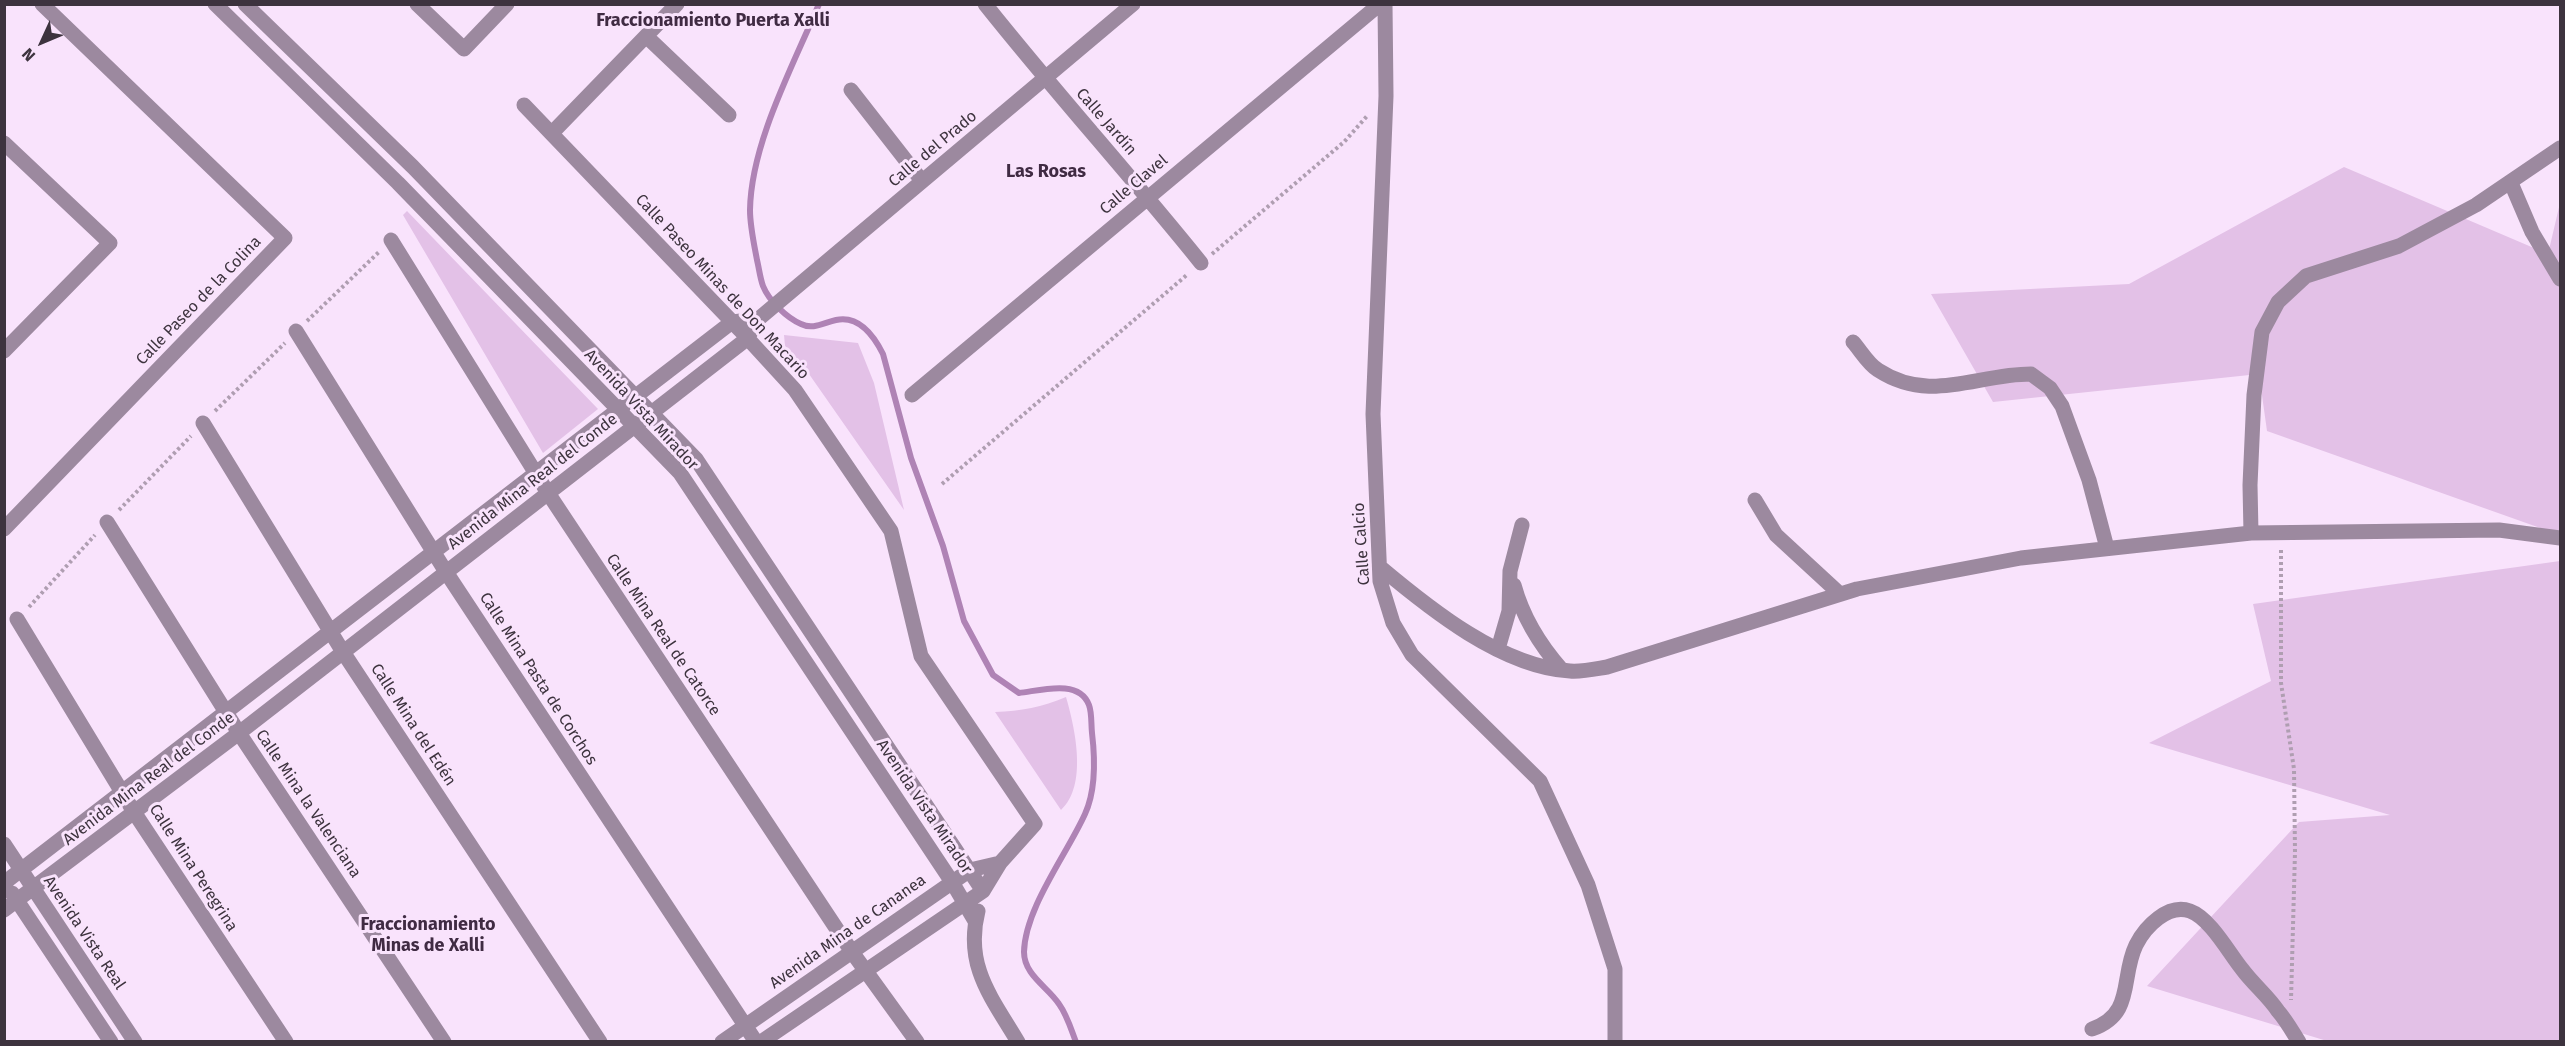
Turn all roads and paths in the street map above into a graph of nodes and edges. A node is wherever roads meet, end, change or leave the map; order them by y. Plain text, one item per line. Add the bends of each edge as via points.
1 (42, 4) edge
2 (245, 4) edge
3 (417, 4) edge
4 (507, 4) edge
5 (677, 4) edge
6 (985, 4) edge
7 (1133, 4) edge
8 (1380, 4) edge
9 (1385, 4) edge
10 (226, 8) edge
11 (646, 36) junction
12 (1045, 80) junction
13 (851, 90) dead end
14 (1386, 96) junction
15 (524, 105) dead end
16 (729, 115) dead end
17 (552, 133) junction
18 (4, 143) edge
19 (2560, 148) edge
20 (413, 167) junction
21 (922, 181) junction
22 (398, 183) junction
23 (2511, 183) junction
24 (1148, 197) junction
25 (391, 240) dead end
26 (1201, 263) junction
27 (2560, 279) edge
28 (759, 318) junction
29 (732, 321) junction
30 (296, 331) dead end
31 (748, 338) junction
32 (1853, 342) dead end
33 (4, 351) edge
34 (912, 395) dead end
35 (636, 396) junction
36 (618, 410) junction
37 (651, 412) junction
38 (203, 423) dead end
39 (634, 426) junction
40 (536, 473) junction
41 (942, 484) dead end
42 (548, 493) junction
43 (1755, 500) dead end
44 (107, 522) dead end
45 (1522, 525) dead end
46 (4, 529) edge
47 (2282, 533) junction
48 (2251, 534) junction
49 (2560, 538) edge
50 (2107, 548) junction
51 (434, 553) junction
52 (1380, 567) junction
53 (1510, 571) junction
54 (446, 572) junction
55 (1840, 594) junction
56 (17, 619) dead end
57 (331, 632) junction
58 (1498, 649) junction
59 (823, 650) junction
60 (343, 652) junction
61 (805, 662) junction
62 (1562, 670) junction
63 (227, 713) junction
64 (239, 733) junction
65 (123, 793) junction
66 (134, 812) junction
67 (4, 844) edge
68 (1000, 863) junction
69 (970, 870) junction
70 (20, 871) junction
71 (5, 882) edge
72 (952, 882) junction
73 (33, 890) junction
74 (983, 891) junction
75 (17, 901) junction
76 (964, 903) junction
77 (4, 910) edge
78 (975, 921) junction
79 (852, 952) junction
80 (865, 970) junction
81 (745, 1026) junction
82 (2092, 1029) dead end
83 (2295, 1036) edge
84 (111, 1041) edge
85 (135, 1041) edge
86 (286, 1041) edge
87 (444, 1041) edge
88 (600, 1041) edge
89 (722, 1041) edge
90 (756, 1041) edge
91 (761, 1041) edge
92 (917, 1041) edge
93 (1018, 1041) edge
94 (1615, 1041) edge

1 - 46 street, Calle Paseo de la Colina via 285,238
2 - 20 street, Avenida Vista Mirador
3 - 4 street via 464,49
5 - 11 street
6 - 12 street, Calle Jardín
7 - 12 street, Calle del Prado
8 - 24 street, Calle Clavel
9 - 14 street, Calle Calcio
10 - 22 street, Avenida Vista Mirador
11 - 16 street
11 - 17 street
12 - 21 street, Calle del Prado
12 - 24 street, Calle Jardín
13 - 21 street
14 - 26 path via 1344,142
14 - 52 street, Calle Calcio via 1373,414
15 - 17 street, Calle Paseo Minas de Don Macario
17 - 29 street, Calle Paseo Minas de Don Macario
18 - 33 street via 110,243
19 - 23 street
20 - 22 street
20 - 35 street, Avenida Vista Mirador
21 - 28 street, Calle del Prado
22 - 36 street, Avenida Vista Mirador
23 - 27 street via 2532,232
23 - 48 street via 2399,246 2306,276 2278,302 2262,333 2254,395
24 - 26 street, Calle Jardín
24 - 34 street, Calle Clavel
25 - 40 street, Calle Mina Real de Catorce
26 - 41 path
28 - 29 street
28 - 31 street, Avenida Mina Real del Conde
29 - 31 street, Calle Paseo Minas de Don Macario
29 - 35 street, Avenida Mina Real del Conde
30 - 51 street, Calle Mina Pasta de Corchos
31 - 37 street, Avenida Mina Real del Conde
31 - 68 street, Calle Paseo Minas de Don Macario via 795,390 891,531 921,656 1035,824
32 - 50 street via 1876,369 1908,384 1941,388 1991,376 2031,374 2050,388 2062,406 2089,480
35 - 36 street, Avenida Mina Real del Conde
35 - 37 street, Avenida Vista Mirador
36 - 39 street, Avenida Vista Mirador
36 - 40 street, Avenida Mina Real del Conde
37 - 39 street, Avenida Mina Real del Conde
37 - 59 street, Avenida Vista Mirador via 696,459
38 - 57 street, Calle Mina del Edén
39 - 42 street, Avenida Mina Real del Conde
39 - 61 street, Avenida Vista Mirador via 680,473
40 - 42 street, Calle Mina Real de Catorce
40 - 51 street, Avenida Mina Real del Conde
42 - 54 street, Avenida Mina Real del Conde
42 - 79 street, Calle Mina Real de Catorce
43 - 55 street via 1776,536
44 - 63 street, Calle Mina la Valenciana
45 - 53 street
47 - 48 street
47 - 49 street via 2499,530
47 - 83 path via 2281,683 2294,769
48 - 50 street
50 - 55 street via 2021,558
51 - 54 street, Calle Mina Pasta de Corchos
51 - 57 street, Avenida Mina Real del Conde
52 - 58 street via 1446,618
52 - 94 street, Calle Calcio via 1380,581 1393,623 1412,655 1540,781 1588,885 1615,969
53 - 58 street via 1509,611
53 - 62 street via 1529,625
54 - 60 street, Avenida Mina Real del Conde
54 - 81 street, Calle Mina Pasta de Corchos
55 - 62 street via 1606,667
56 - 65 street, Calle Mina Peregrina
57 - 60 street, Calle Mina del Edén
57 - 63 street, Avenida Mina Real del Conde
58 - 62 street
59 - 61 street
59 - 69 street, Avenida Vista Mirador
60 - 64 street, Avenida Mina Real del Conde
60 - 88 street, Calle Mina del Edén
61 - 72 street, Avenida Vista Mirador
63 - 64 street, Calle Mina la Valenciana
63 - 65 street, Avenida Mina Real del Conde
64 - 66 street, Avenida Mina Real del Conde
64 - 87 street, Calle Mina la Valenciana
65 - 66 street, Calle Mina Peregrina
65 - 70 street, Avenida Mina Real del Conde
66 - 73 street, Avenida Mina Real del Conde
66 - 86 street, Calle Mina Peregrina
67 - 70 street, Avenida Vista Real
68 - 69 street, Avenida Mina de Cananea
68 - 74 street
69 - 72 street, Avenida Mina de Cananea
69 - 74 street, Avenida Vista Mirador
70 - 71 street, Avenida Mina Real del Conde
70 - 73 street, Avenida Vista Real
71 - 75 street
72 - 76 street, Avenida Vista Mirador
72 - 79 street, Avenida Mina de Cananea
73 - 75 street, Avenida Mina Real del Conde
73 - 85 street, Avenida Vista Real
74 - 76 street
74 - 78 street
75 - 77 street, Avenida Mina Real del Conde
75 - 84 street
76 - 78 street
76 - 80 street
78 - 93 street via 976,967
79 - 80 street, Calle Mina Real de Catorce
79 - 81 street, Avenida Mina de Cananea
80 - 91 street
80 - 92 street, Calle Mina Real de Catorce
81 - 89 street, Avenida Mina de Cananea
81 - 90 street, Calle Mina Pasta de Corchos
82 - 83 street via 2105,1025 2118,1012 2135,948 2145,931 2172,911 2188,910 2200,916 2217,935

